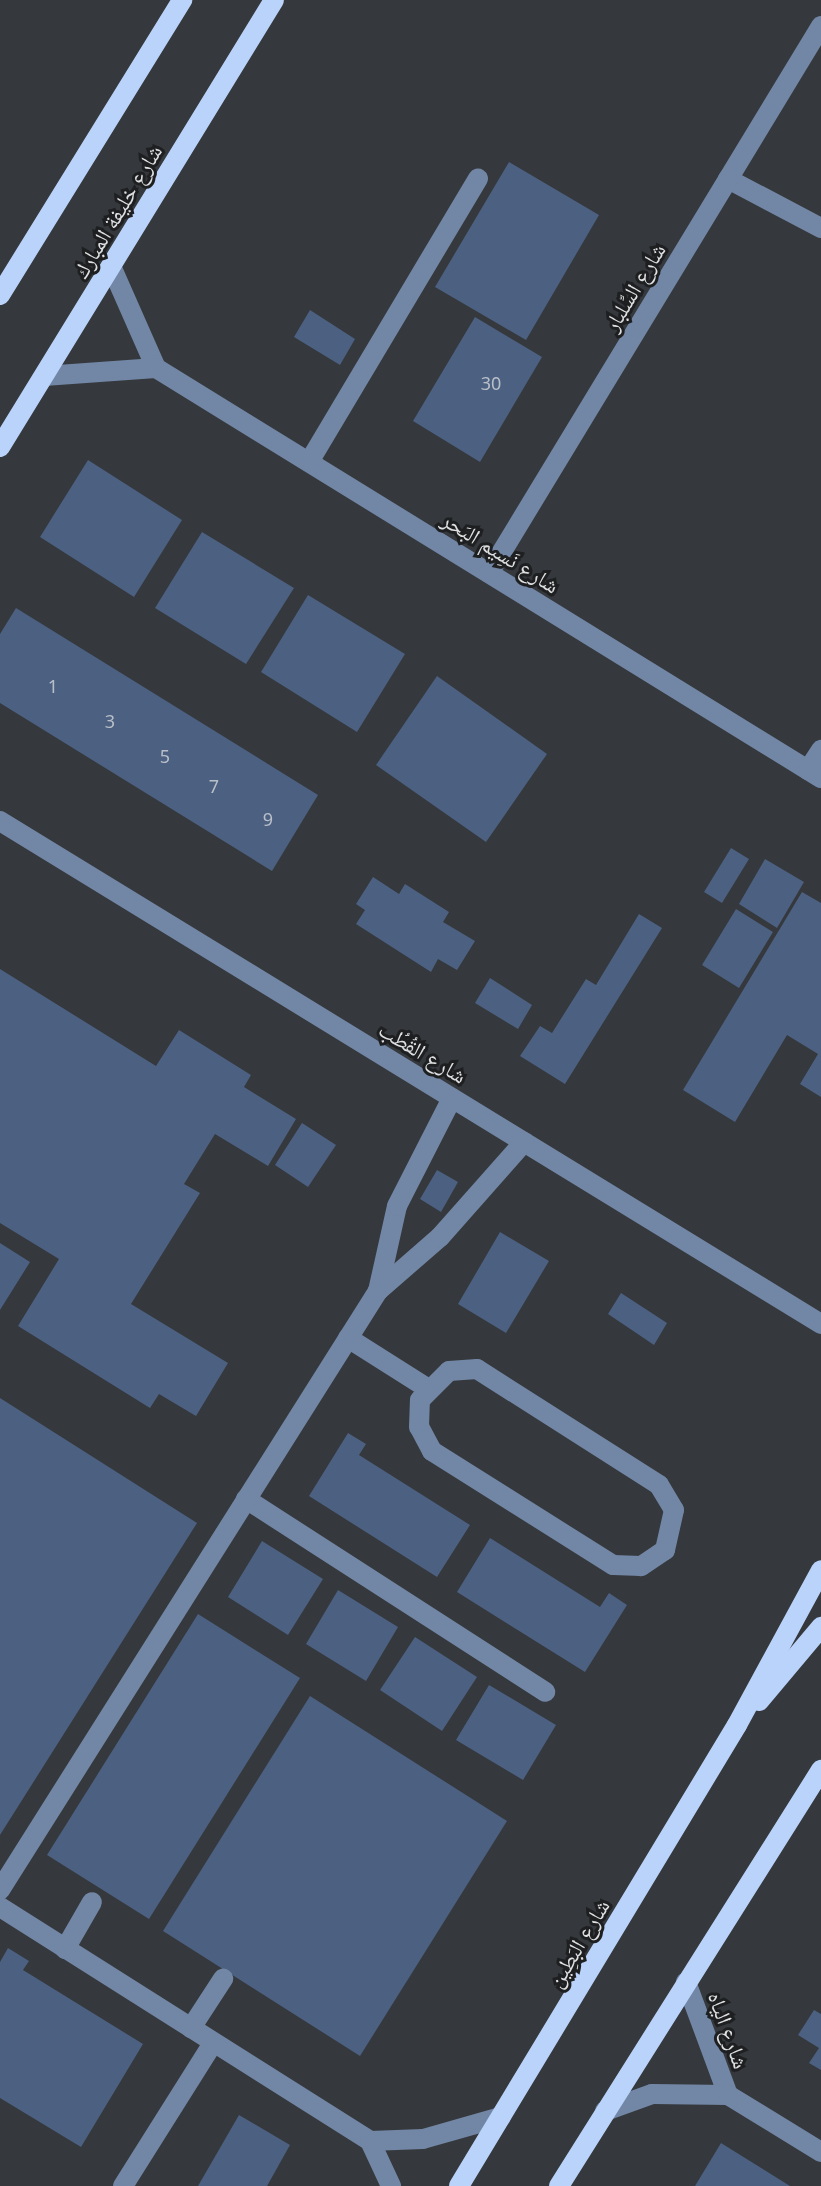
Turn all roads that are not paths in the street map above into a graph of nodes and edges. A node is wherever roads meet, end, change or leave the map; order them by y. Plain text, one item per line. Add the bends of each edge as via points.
1 (182, 0) edge
2 (274, 0) edge
3 (821, 26) edge
4 (478, 178) dead end
5 (728, 179) junction
6 (819, 221) edge
7 (111, 266) junction
8 (0, 295) edge
9 (156, 368) junction
10 (44, 376) junction
11 (0, 447) edge
12 (309, 462) junction
13 (489, 573) junction
14 (821, 750) edge
15 (815, 774) edge
16 (0, 821) edge
17 (452, 1098) junction
18 (524, 1142) junction
19 (378, 1291) junction
20 (821, 1324) edge
21 (348, 1338) junction
22 (427, 1388) junction
23 (246, 1499) junction
24 (821, 1570) edge
25 (821, 1627) edge
26 (545, 1692) dead end
27 (737, 1725) junction
28 (821, 1770) edge
29 (0, 1890) edge
30 (92, 1902) dead end
31 (0, 1907) edge
32 (65, 1949) junction
33 (223, 1979) dead end
34 (686, 1982) junction
35 (191, 2028) junction
36 (213, 2043) junction
37 (728, 2095) junction
38 (605, 2111) junction
39 (501, 2117) junction
40 (370, 2141) junction
41 (821, 2152) edge
42 (123, 2186) edge
43 (391, 2186) edge
44 (459, 2186) edge
45 (559, 2186) edge

1 - 8 main road
2 - 7 main road, شارع خليفة المبارك
3 - 5 street, شارع السِّلبار
4 - 12 street
5 - 6 street
5 - 13 street, شارع السِّلبار
7 - 9 street
7 - 10 main road, شارع خليفة المبارك
9 - 10 street
9 - 12 street, شارع نَسِيم البَحر
10 - 11 main road, شارع خليفة المبارك
12 - 13 street, شارع نَسِيم البَحر
13 - 15 street, شارع نَسِيم البَحر
14 - 15 street
16 - 17 street, شارع القُطُب
17 - 18 street, شارع القُطُب
17 - 19 street via 397,1206
18 - 19 street via 440,1237
18 - 20 street, شارع القُطُب
19 - 21 street
21 - 22 street
21 - 23 street
22 - 22 street via 419,1427 432,1451 613,1565 641,1566 665,1550 674,1510 659,1485 477,1369 449,1371
23 - 26 street
23 - 29 street
24 - 27 main road, شارع البَطِين
25 - 27 main road, شارع البَطِين
27 - 39 main road, شارع البَطِين
28 - 34 main road
30 - 32 street
31 - 32 street
32 - 35 street
33 - 35 street
34 - 37 street, شارع الياه
34 - 38 main road
35 - 36 street
36 - 40 street
36 - 42 street
37 - 38 street, شارع الياه via 664,2093
37 - 41 street, شارع الياه
38 - 45 main road
39 - 40 street via 423,2139
39 - 44 main road, شارع البَطِين
40 - 43 street

